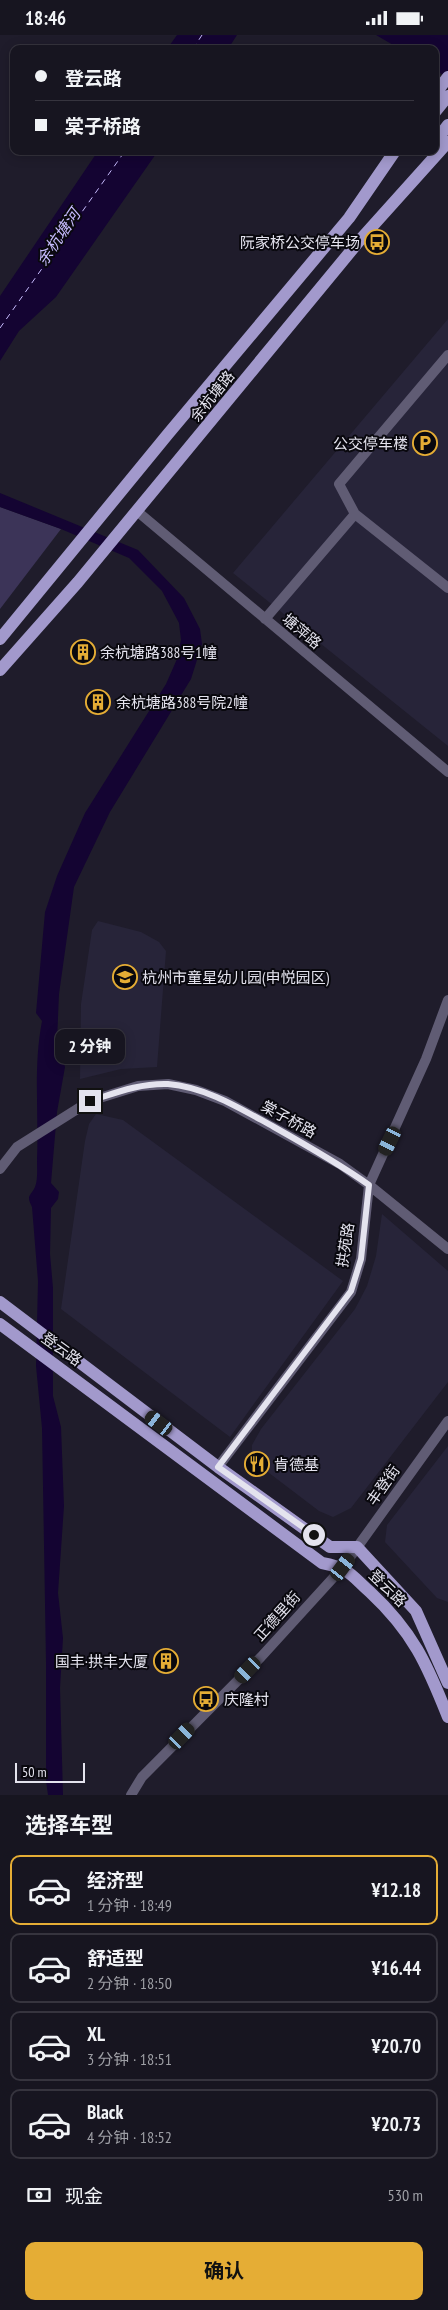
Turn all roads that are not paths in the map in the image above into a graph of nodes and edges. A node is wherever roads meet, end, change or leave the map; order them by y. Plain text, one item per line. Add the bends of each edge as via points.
1 (443, 88) edge
2 (439, 100) edge
3 (448, 125) edge
4 (439, 137) edge
5 (448, 142) edge
6 (439, 152) edge
7 (393, 155) edge
8 (400, 155) edge
9 (425, 155) edge
10 (436, 155) edge
11 (349, 218) junction
12 (360, 240) junction
13 (448, 355) edge
14 (138, 512) junction
15 (355, 514) junction
16 (448, 588) edge
17 (265, 619) junction
18 (0, 639) edge
19 (0, 670) edge
20 (448, 772) edge
21 (448, 1000) edge
22 (0, 1169) edge
23 (369, 1185) junction
24 (448, 1249) edge
25 (0, 1302) edge
26 (0, 1324) edge
27 (448, 1421) edge
28 (218, 1467) junction
29 (358, 1547) junction
30 (343, 1567) junction
31 (448, 1683) edge
32 (448, 1717) edge
33 (131, 1795) edge

1 - 2 main road
3 - 4 main road
5 - 6 main road, 余杭塘路
7 - 11 main road, 余杭塘路
8 - 11 main road
9 - 12 main road
10 - 12 main road, 余杭塘路
11 - 18 main road, 余杭塘路
12 - 14 main road, 余杭塘路
13 - 15 street via 339,484
14 - 17 street, 塘萍路
14 - 19 main road, 余杭塘路
15 - 16 street
15 - 17 street
17 - 20 street, 塘萍路
21 - 23 street, 拱苑路 via 426,1059
22 - 23 street, 棠子桥路 via 17,1147 90,1101 138,1086 168,1084 225,1101 340,1164
23 - 24 street, 棠子桥路
23 - 28 street, 拱苑路 via 361,1259 351,1291
25 - 28 main road, 登云路
26 - 30 main road, 登云路 via 322,1563
27 - 29 street, 丰登街
28 - 29 main road, 登云路 via 330,1547
29 - 30 street, 丰登街
29 - 31 main road, 登云路 via 416,1611
30 - 32 main road, 登云路 via 389,1609 415,1642
30 - 33 street, 正德里街 via 142,1777

